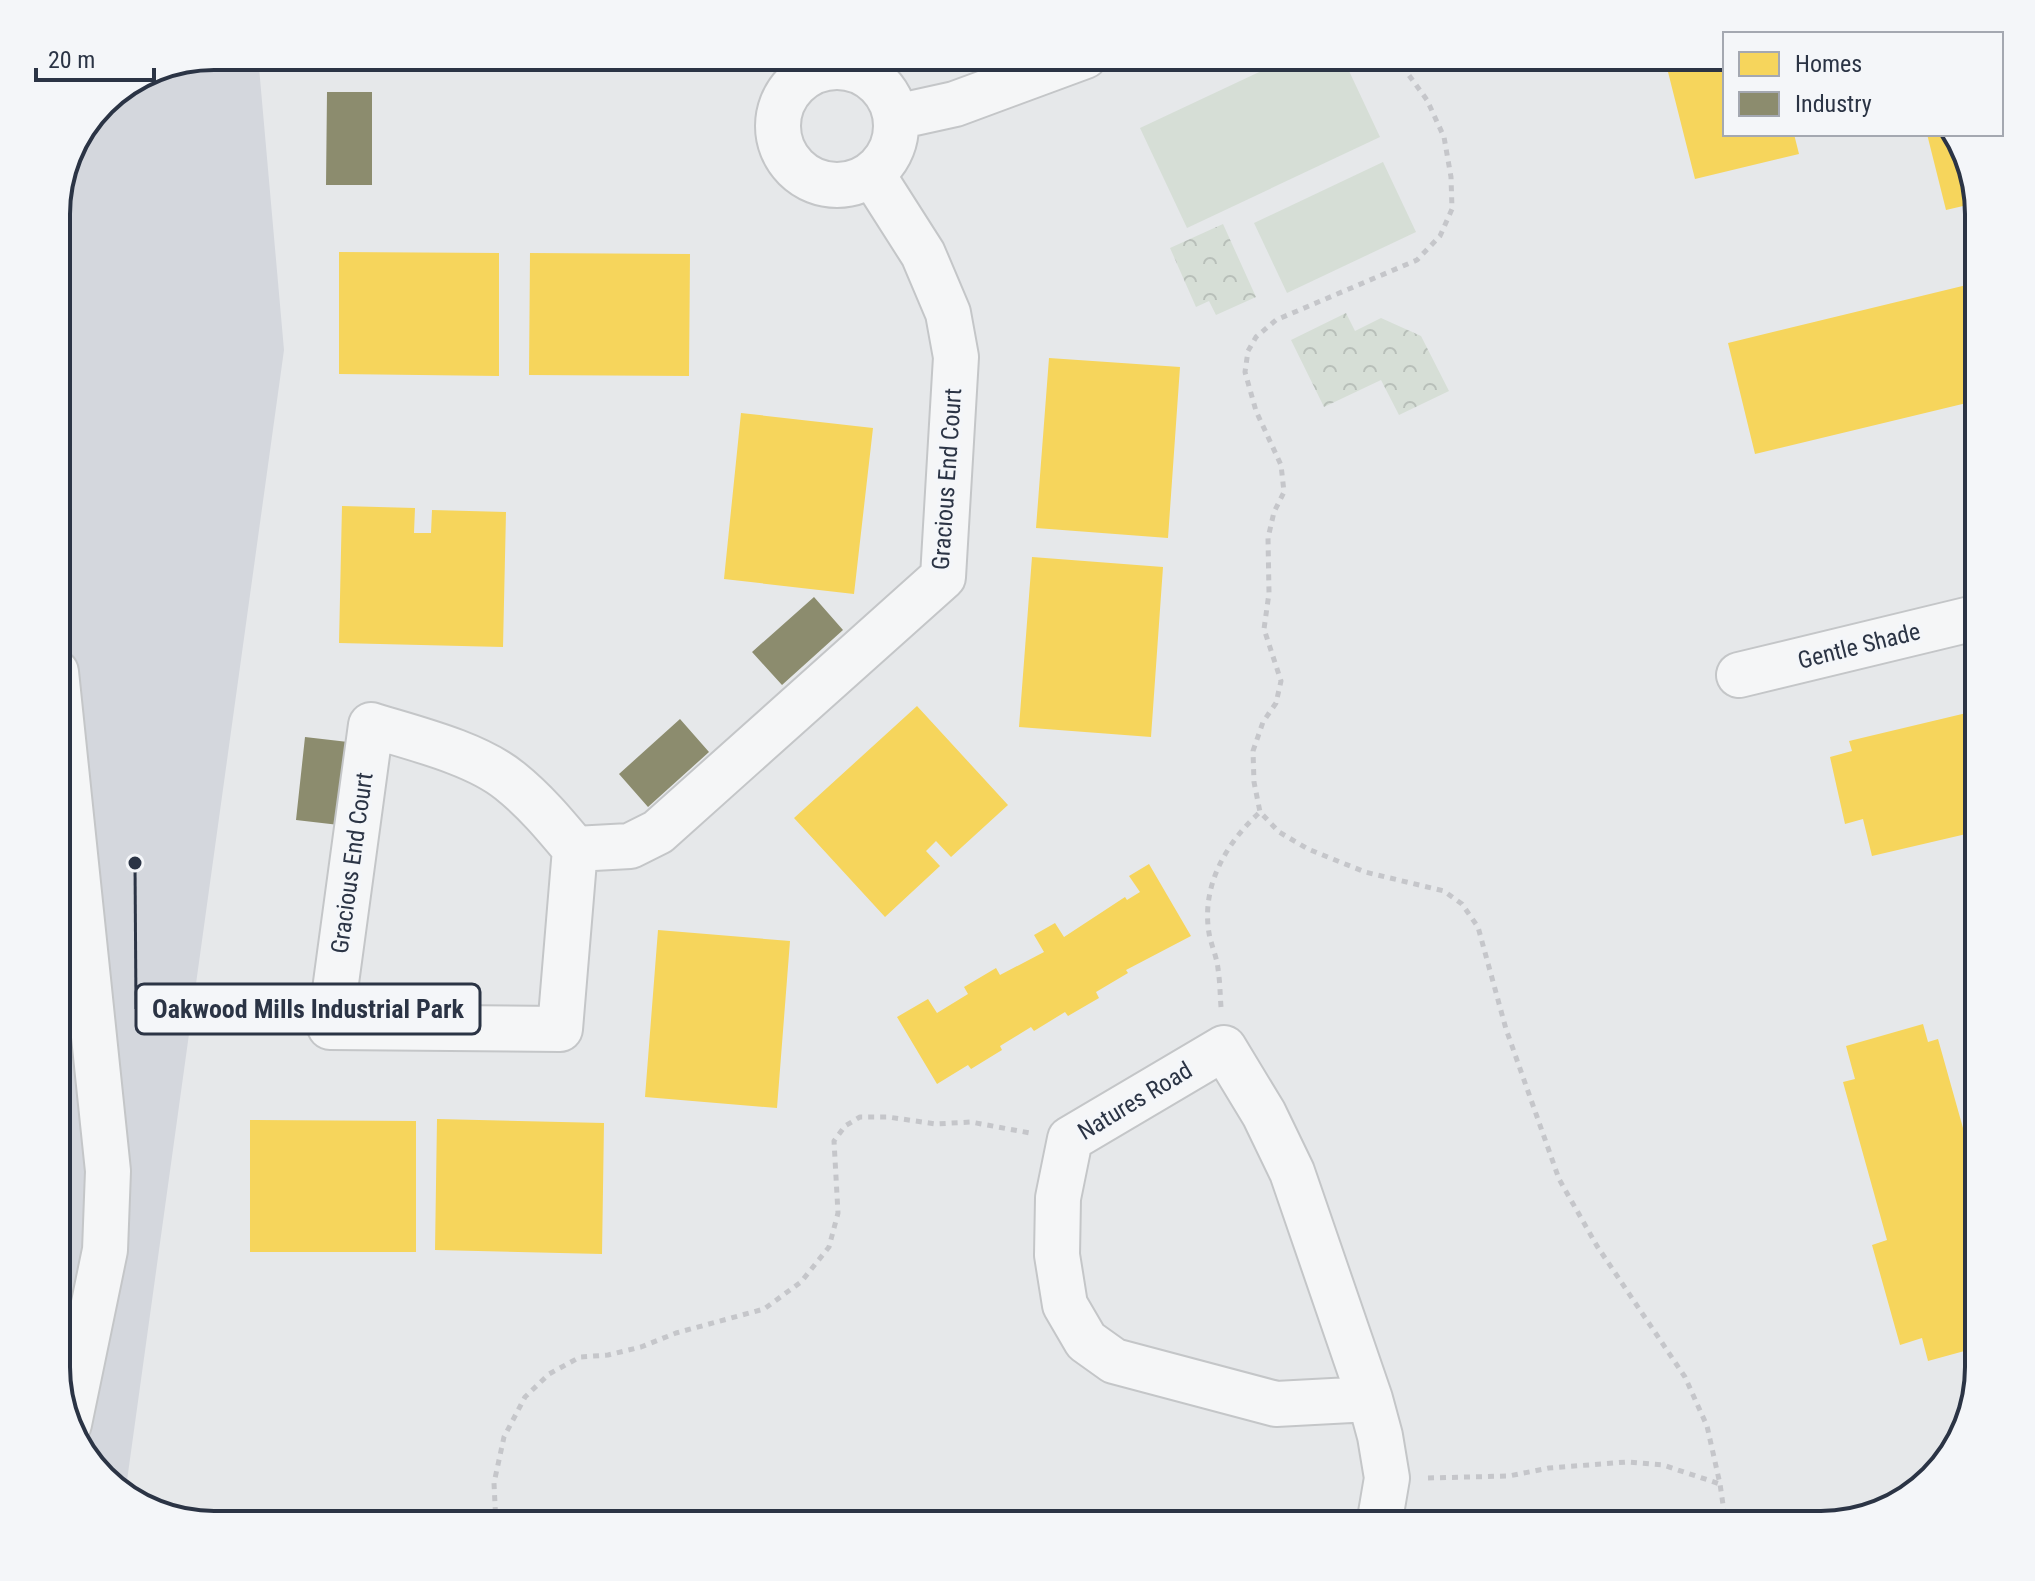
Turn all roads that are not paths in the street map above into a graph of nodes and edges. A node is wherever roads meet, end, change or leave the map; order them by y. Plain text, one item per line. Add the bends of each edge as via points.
1 (796, 70) edge
2 (855, 70) edge
3 (1047, 70) edge
4 (896, 117) junction
5 (872, 174) junction
6 (1965, 620) edge
7 (1739, 675) dead end
8 (70, 806) edge
9 (575, 849) junction
10 (1370, 1399) junction
11 (74, 1400) edge
12 (1381, 1511) edge

1 - 5 street via 779,114 779,138 789,161 809,179 832,185 855,183
2 - 4 street via 881,85
3 - 4 street via 955,104
4 - 5 street via 897,133 888,157
5 - 9 street, Gracious End Court via 923,254 948,313 956,357 943,577 658,832 630,846
6 - 7 street, Gentle Shade
8 - 11 street via 108,1171 105,1250
9 - 9 street, Gracious End Court via 508,778 451,749 371,725 330,1027 560,1029
10 - 10 street, Natures Road via 1276,1404 1114,1361 1086,1341 1065,1305 1057,1255 1058,1198 1070,1139 1224,1048 1292,1172
10 - 12 street via 1387,1478

